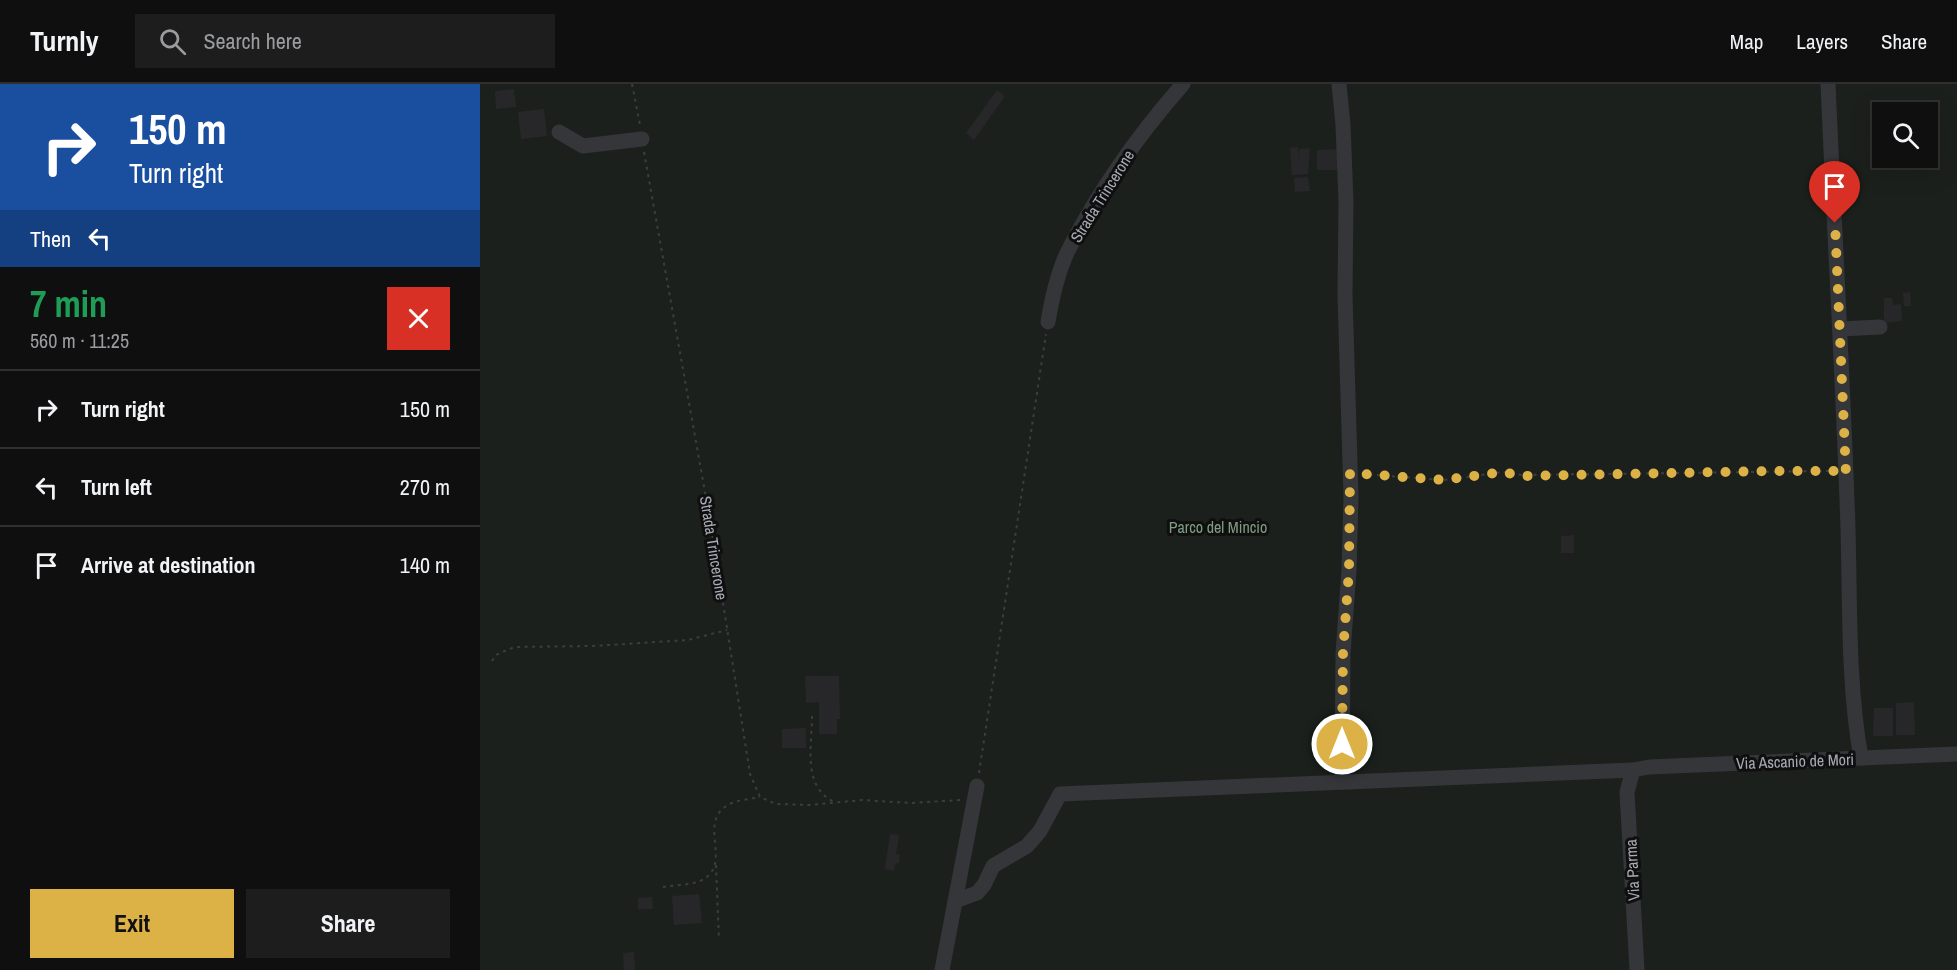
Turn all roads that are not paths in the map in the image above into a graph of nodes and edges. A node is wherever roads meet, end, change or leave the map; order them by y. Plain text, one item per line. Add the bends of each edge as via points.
1 (1183, 84) edge
2 (1339, 84) edge
3 (1828, 84) edge
4 (559, 132) dead end
5 (642, 139) road end
6 (1048, 322) road end
7 (1880, 327) dead end
8 (1840, 329) junction
9 (1957, 754) edge
10 (1862, 758) junction
11 (1633, 770) junction
12 (1342, 782) junction
13 (976, 793) road end
14 (955, 901) junction
15 (942, 970) edge
16 (1637, 970) edge

1 - 6 street, Strada Trincerone via 1118,168 1069,249
2 - 12 street via 1346,201 1350,473
3 - 8 street
4 - 5 street via 583,146
7 - 8 street
8 - 10 street via 1852,664
9 - 10 street, Via Ascanio de Mori
10 - 11 street, Via Ascanio de Mori
11 - 12 street, Via Ascanio de Mori
11 - 16 street, Via Parma via 1628,792
12 - 14 street, Via Ascanio de Mori via 1060,794 1027,846 993,866 977,893
13 - 14 street
14 - 15 street

